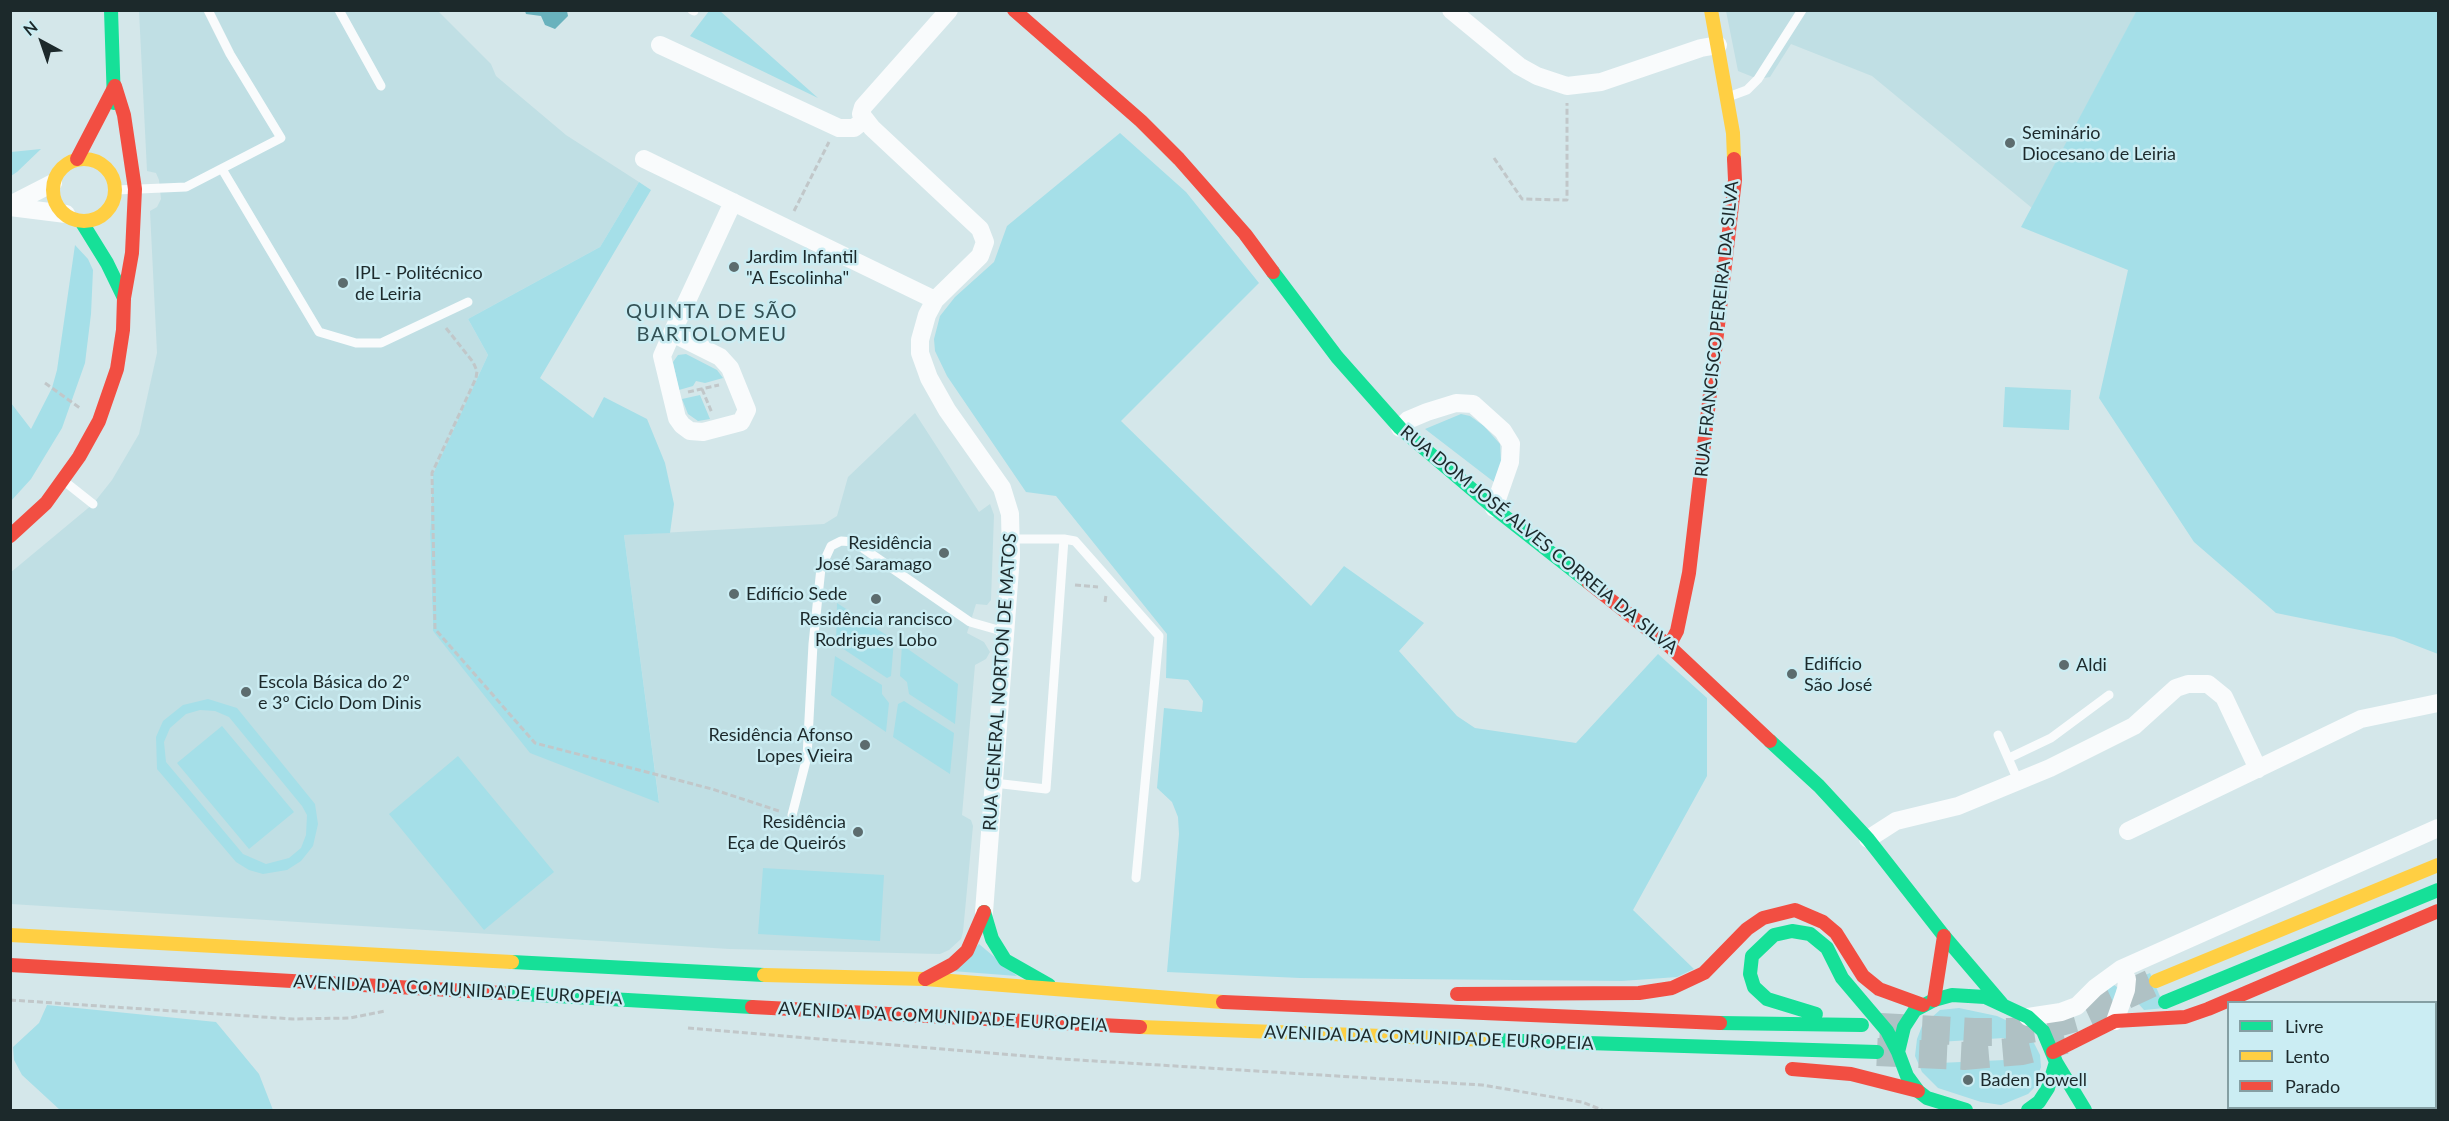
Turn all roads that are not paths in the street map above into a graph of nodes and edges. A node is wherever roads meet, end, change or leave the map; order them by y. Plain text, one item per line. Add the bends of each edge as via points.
1 (111, 10) edge
2 (208, 10) edge
3 (339, 10) edge
4 (949, 10) edge
5 (1014, 10) edge
6 (1451, 10) edge
7 (1711, 10) edge
8 (1802, 10) edge
9 (660, 45) dead end
10 (1718, 45) junction
11 (115, 86) junction
12 (381, 86) dead end
13 (1728, 97) junction
14 (864, 120) junction
15 (112, 132) dead end
16 (111, 152) dead end
17 (77, 159) junction
18 (644, 159) dead end
19 (222, 169) junction
20 (110, 173) junction
21 (53, 183) junction
22 (135, 189) junction
23 (116, 190) junction
24 (732, 202) junction
25 (10, 206) edge
26 (73, 217) junction
27 (117, 248) dead end
28 (124, 298) junction
29 (935, 300) junction
30 (468, 302) dead end
31 (672, 333) junction
32 (1400, 428) junction
33 (64, 481) junction
34 (93, 504) dead end
35 (1494, 508) junction
36 (10, 536) edge
37 (1012, 539) junction
38 (1064, 539) junction
39 (1005, 632) junction
40 (1669, 645) junction
41 (2109, 695) dead end
42 (2439, 703) edge
43 (1998, 735) dead end
44 (2009, 758) junction
45 (2258, 769) junction
46 (994, 783) junction
47 (2019, 783) junction
48 (792, 815) road end
49 (2439, 828) edge
50 (2128, 831) dead end
51 (1868, 839) junction
52 (2439, 865) edge
53 (1136, 878) dead end
54 (2439, 890) edge
55 (2439, 911) edge
56 (984, 912) junction
57 (10, 935) edge
58 (1944, 936) junction
59 (10, 965) edge
60 (2121, 969) junction
61 (925, 979) junction
62 (2156, 981) tunnel mouth
63 (1062, 991) junction
64 (1442, 994) dead end
65 (1396, 995) dead end
66 (2229, 1001) edge
67 (1928, 1002) junction
68 (2165, 1002) dead end
69 (2227, 1002) edge
70 (2002, 1004) junction
71 (1349, 1007) junction
72 (2028, 1017) junction
73 (2115, 1021) junction
74 (1267, 1033) junction
75 (1426, 1052) dead end
76 (1877, 1052) tunnel mouth
77 (1898, 1052) junction
78 (2055, 1057) junction
79 (1780, 1068) dead end
80 (1921, 1100) edge
81 (2040, 1102) junction
82 (1966, 1110) edge
83 (2028, 1110) edge
84 (2078, 1110) edge
85 (2085, 1110) edge

1 - 11 main road
2 - 19 lane via 281,138
3 - 12 lane
4 - 14 street via 863,107
5 - 32 main road, RUA DOM JOSÉ ALVES CORREIA DA SILVA via 1179,159 1245,234 1337,357
6 - 10 street via 1519,66 1567,86 1601,82
7 - 10 main road, RUA FRANCISCO PEREIRA DA SILVA
8 - 13 lane via 1758,78 1747,90
9 - 14 street via 837,127 854,128
10 - 13 main road, RUA FRANCISCO PEREIRA DA SILVA
11 - 15 main road
11 - 17 main road
11 - 22 main road via 124,115
13 - 40 main road, RUA FRANCISCO PEREIRA DA SILVA via 1735,180 1689,573 1677,631
14 - 29 street via 983,235 985,246 980,256
16 - 20 main road
17 - 20 main road via 96,162
17 - 21 main road via 62,167
18 - 24 street
19 - 22 lane via 186,187
19 - 30 lane via 319,332 356,343 381,343
20 - 23 main road
21 - 25 street
21 - 26 main road via 54,197
22 - 23 lane
22 - 28 main road via 132,253
23 - 26 main road via 111,217 95,221
24 - 29 street
24 - 31 street
25 - 26 street
26 - 28 main road via 107,263
27 - 28 main road
28 - 33 main road via 117,369 99,421
29 - 37 street, RUA GENERAL NORTON DE MATOS via 921,330 924,366 947,410 1002,488
31 - 31 street via 720,357 730,368 747,410 741,422 703,432 690,431 677,418 662,356
32 - 35 main road, RUA DOM JOSÉ ALVES CORREIA DA SILVA
32 - 35 street via 1427,412 1456,403 1473,404 1503,431 1511,444 1510,462
33 - 34 lane
33 - 36 main road
35 - 40 main road, RUA DOM JOSÉ ALVES CORREIA DA SILVA
37 - 38 lane
37 - 39 street, RUA GENERAL NORTON DE MATOS
38 - 46 lane via 1046,789
38 - 53 lane via 1075,541 1084,549 1159,636
39 - 46 street, RUA GENERAL NORTON DE MATOS
39 - 48 lane via 970,622 854,542 841,541 831,546 821,568 807,757
40 - 51 main road, RUA DOM JOSÉ ALVES CORREIA DA SILVA via 1758,726
41 - 44 lane via 2051,738
42 - 45 street via 2361,719
43 - 44 lane
44 - 47 lane
45 - 47 street via 2224,697 2208,684 2188,684 2176,688 2134,726
45 - 50 street
46 - 56 street, RUA GENERAL NORTON DE MATOS
47 - 51 street via 1958,806 1896,821
49 - 60 street
51 - 58 main road, RUA DOM JOSÉ ALVES CORREIA DA SILVA
52 - 62 main road
54 - 68 main road
55 - 66 main road
56 - 61 main road via 967,951 953,964
56 - 63 main road via 992,939 1005,960
57 - 61 main road, AVENIDA DA COMUNIDADE EUROPEIA via 735,974
58 - 67 main road
58 - 70 main road, RUA DOM JOSÉ ALVES CORREIA DA SILVA
59 - 74 main road, AVENIDA DA COMUNIDADE EUROPEIA
60 - 72 street via 2077,1006
60 - 73 street via 2127,979 2126,990
61 - 63 main road, AVENIDA DA COMUNIDADE EUROPEIA
63 - 71 main road, AVENIDA DA COMUNIDADE EUROPEIA
64 - 67 main road via 1639,993 1672,988 1704,974 1763,918 1795,910 1823,922 1836,933 1863,976 1879,989
65 - 71 main road
67 - 70 main road via 1969,995
67 - 77 main road via 1915,1010 1904,1027
69 - 73 main road via 2185,1017
70 - 72 main road
71 - 77 main road, AVENIDA DA COMUNIDADE EUROPEIA via 1687,1023 1862,1025 1784,1006 1767,999 1752,981 1752,956 1774,935 1792,931 1810,934 1827,948 1842,978 1887,1031
72 - 78 main road via 2043,1031
73 - 78 main road
74 - 75 main road via 1315,1045
74 - 76 main road, AVENIDA DA COMUNIDADE EUROPEIA
77 - 80 main road
78 - 81 main road via 2048,1088
78 - 85 main road
79 - 80 main road via 1851,1074
80 - 82 main road
81 - 83 main road
81 - 84 main road

